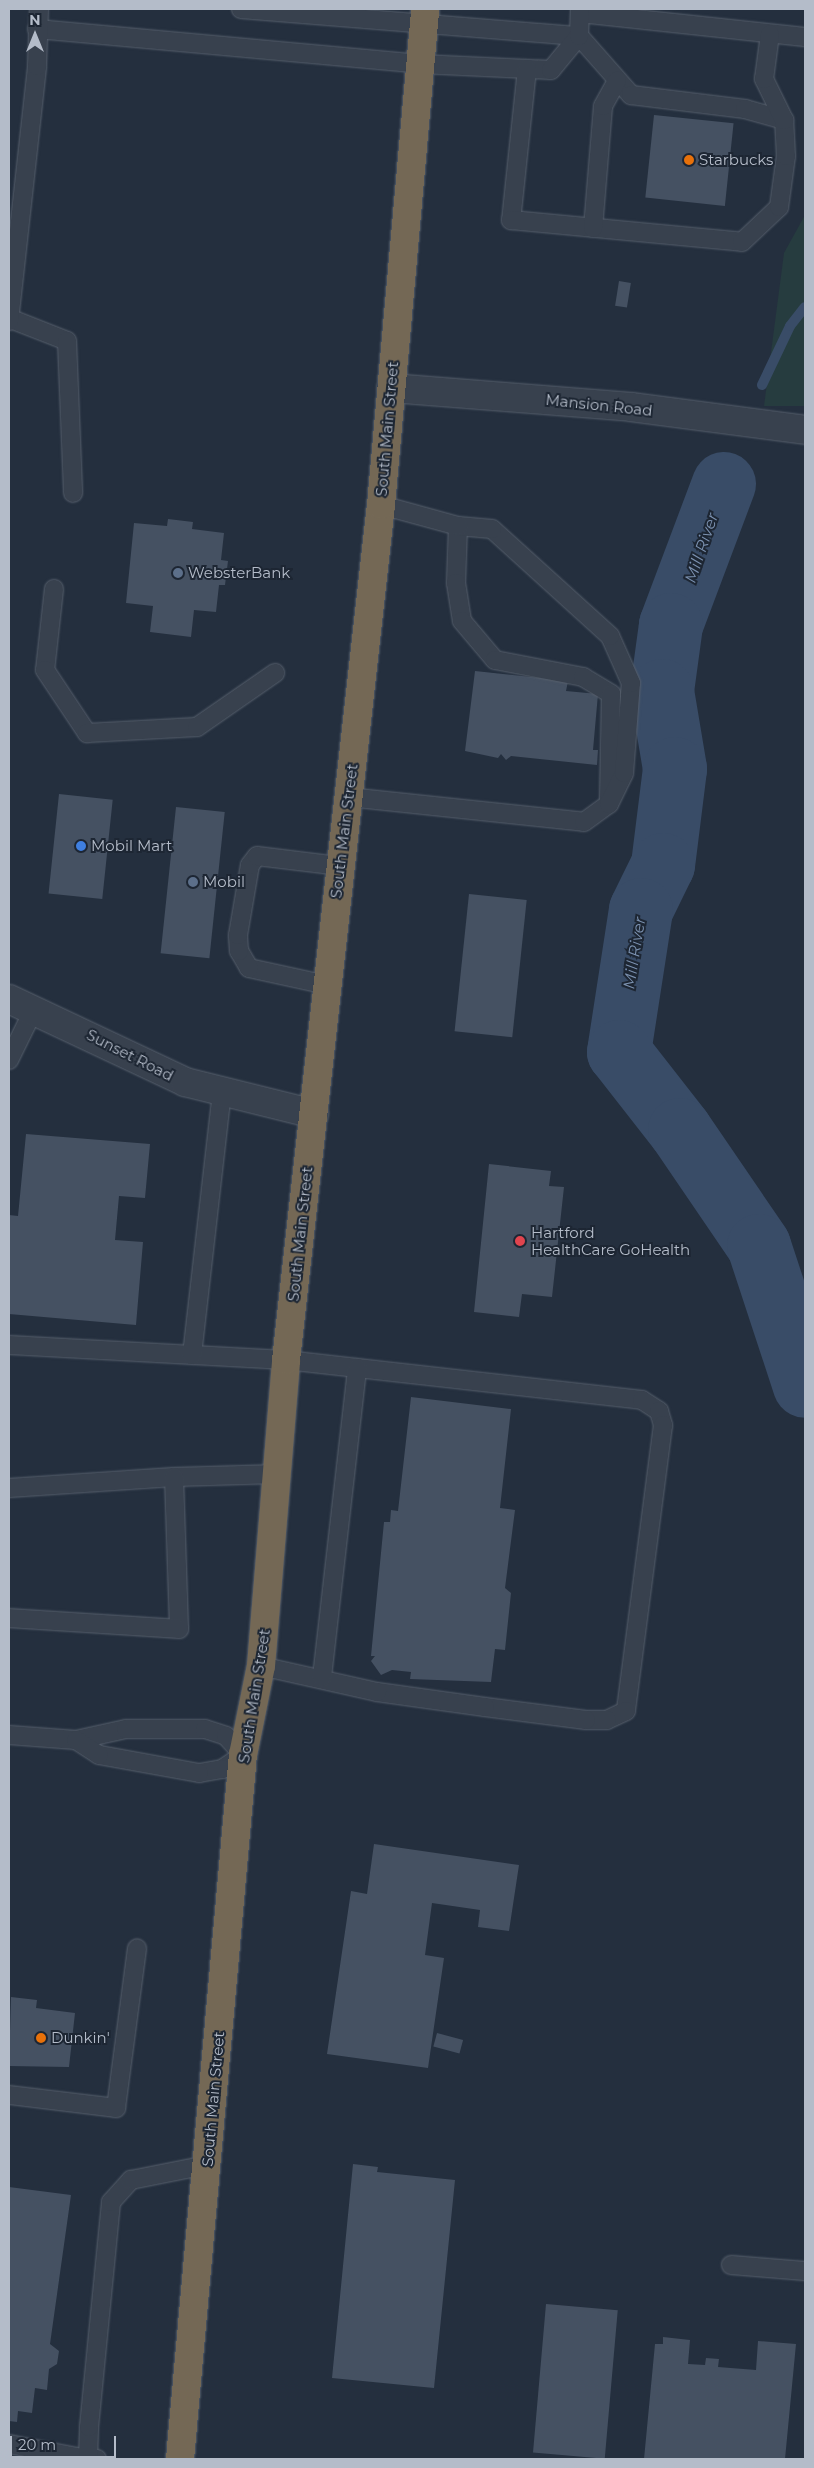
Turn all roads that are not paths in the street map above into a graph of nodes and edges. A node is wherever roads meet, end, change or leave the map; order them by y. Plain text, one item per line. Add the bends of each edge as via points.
1 (39, 9) edge
2 (241, 9) edge
3 (580, 11) edge
4 (424, 16) edge
5 (38, 29) junction
6 (770, 34) junction
7 (579, 36) junction
8 (805, 37) edge
9 (420, 64) junction
10 (526, 69) junction
11 (617, 81) junction
12 (784, 120) junction
13 (593, 228) junction
14 (10, 320) edge
15 (391, 388) junction
16 (805, 430) edge
17 (73, 493) dead end
18 (381, 505) junction
19 (458, 526) junction
20 (54, 589) dead end
21 (275, 673) dead end
22 (348, 797) junction
23 (608, 804) junction
24 (340, 866) junction
25 (327, 985) junction
26 (9, 999) edge
27 (34, 1009) junction
28 (9, 1060) edge
29 (222, 1093) junction
30 (314, 1114) junction
31 (9, 1345) edge
32 (192, 1355) junction
33 (286, 1360) junction
34 (357, 1368) junction
35 (278, 1474) junction
36 (174, 1477) junction
37 (9, 1488) edge
38 (9, 1618) edge
39 (261, 1666) junction
40 (322, 1677) junction
41 (9, 1734) edge
42 (76, 1740) junction
43 (244, 1755) junction
44 (137, 1948) dead end
45 (9, 2095) edge
46 (207, 2164) junction
47 (731, 2265) dead end
48 (805, 2271) edge
49 (9, 2444) edge
50 (91, 2459) edge
51 (180, 2459) edge

1 - 5 lane
2 - 4 lane
3 - 6 lane
3 - 7 lane
4 - 7 lane
4 - 9 highway, South Main Street
5 - 9 lane
5 - 14 lane
6 - 8 lane
6 - 12 lane via 764,79
7 - 10 lane via 551,70
7 - 11 lane
9 - 10 lane
9 - 15 highway, South Main Street
10 - 13 lane via 511,220
11 - 12 lane via 631,95 744,109
11 - 13 lane via 603,106
12 - 13 lane via 786,156 779,206 742,242
14 - 17 lane via 67,341
15 - 16 street, Mansion Road via 631,407
15 - 18 highway, South Main Street
18 - 19 lane
18 - 22 highway, South Main Street
19 - 23 lane via 492,529 610,636 631,682 624,773
19 - 23 lane via 456,583 462,621 495,660 583,677 611,694
20 - 21 lane via 45,670 87,733 197,727
22 - 23 lane via 584,822
22 - 24 highway, South Main Street
24 - 25 highway, South Main Street
24 - 25 lane via 257,856 250,864 238,935 239,950 249,968
25 - 30 highway, South Main Street
26 - 27 street, Sunset Road
27 - 28 lane
27 - 29 street, Sunset Road via 159,1072
29 - 30 street, Sunset Road
29 - 32 lane
30 - 33 highway, South Main Street
31 - 32 lane
32 - 33 lane
33 - 34 lane
33 - 35 highway, South Main Street
34 - 40 lane
34 - 40 lane via 642,1400 659,1410 663,1425 626,1711 607,1720 586,1720 377,1692
35 - 36 lane
35 - 39 highway, South Main Street
36 - 37 lane
36 - 38 lane via 179,1629
39 - 40 lane
39 - 43 highway, South Main Street
41 - 42 lane
42 - 43 lane via 116,1759 199,1773 222,1769
42 - 43 lane via 126,1729 204,1729 226,1736
43 - 46 highway, South Main Street
44 - 45 lane via 116,2108
46 - 50 lane via 131,2180 111,2202
46 - 51 highway, South Main Street
47 - 48 lane
49 - 50 lane

